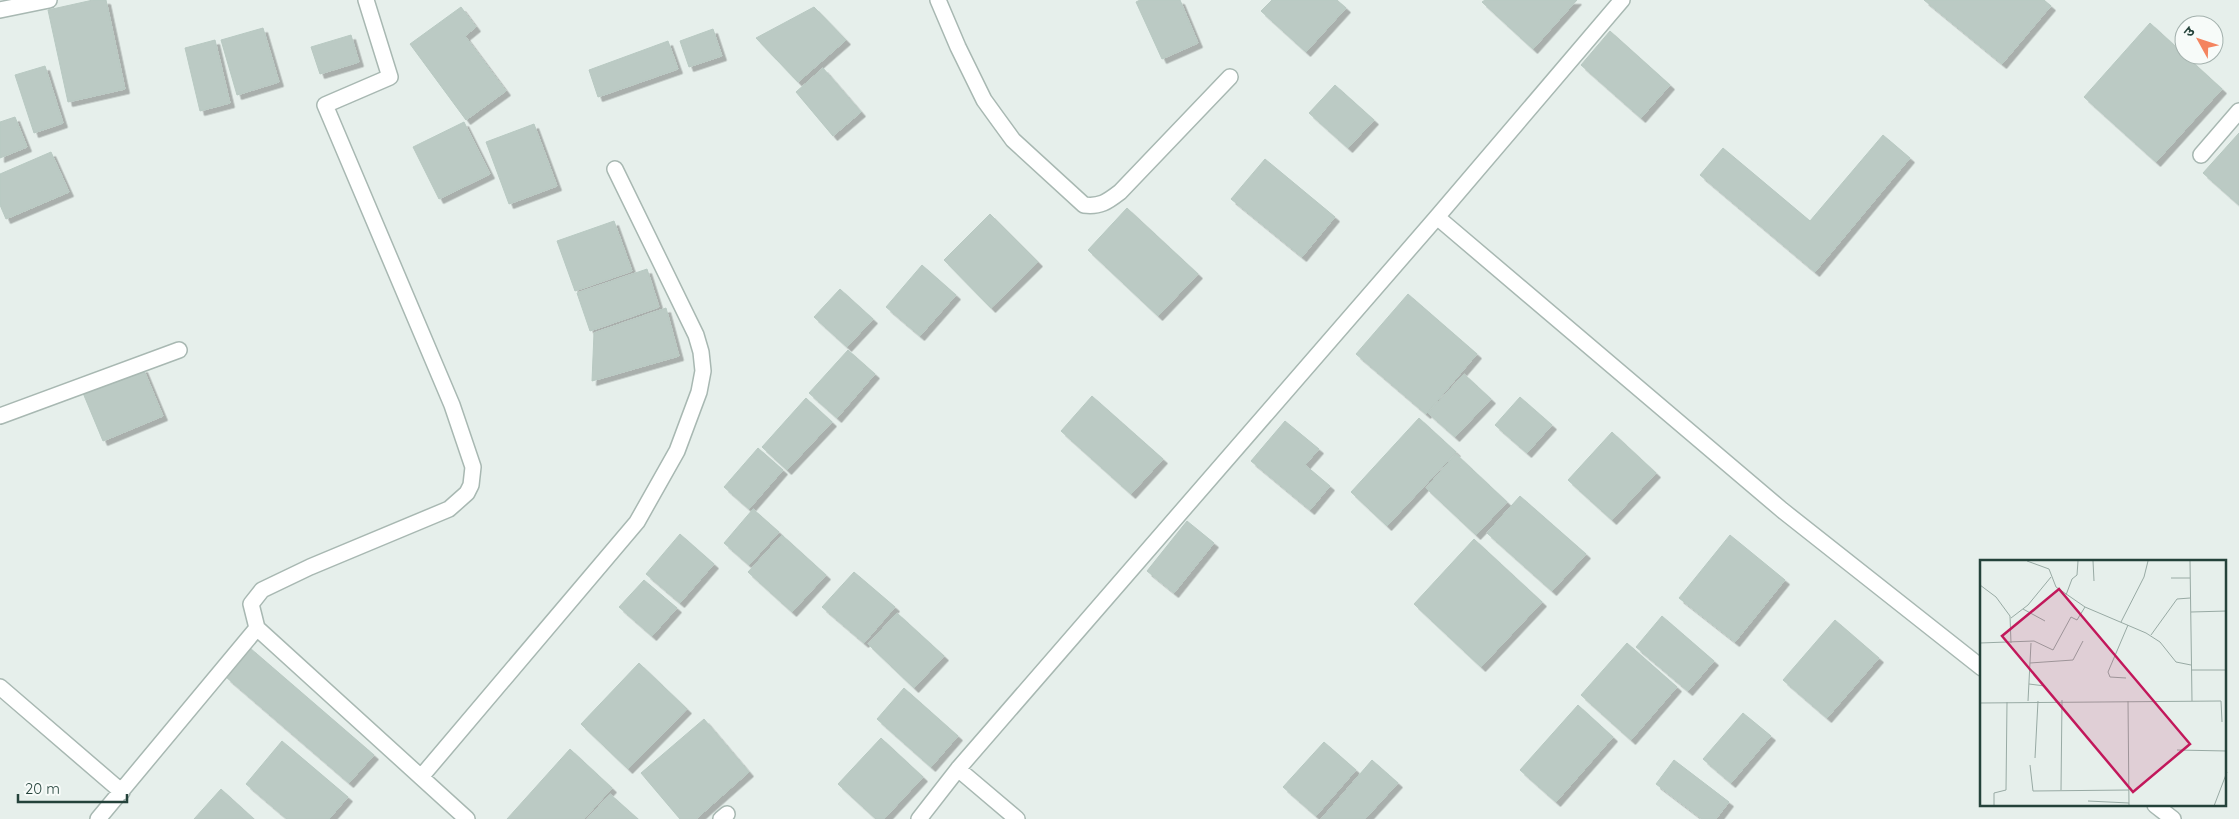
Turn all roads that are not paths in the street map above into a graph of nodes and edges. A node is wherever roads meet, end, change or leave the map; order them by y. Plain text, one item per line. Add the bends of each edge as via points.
1 (48, 0) edge
2 (366, 0) edge
3 (938, 0) edge
4 (1622, 0) edge
5 (0, 10) edge
6 (1230, 77) dead end
7 (2239, 111) edge
8 (2201, 155) dead end
9 (615, 169) dead end
10 (1437, 217) junction
11 (179, 350) dead end
12 (0, 416) edge
13 (256, 628) junction
14 (1980, 666) edge
15 (0, 687) edge
16 (958, 770) junction
17 (421, 776) junction
18 (122, 792) junction
19 (2156, 806) edge
20 (98, 819) edge
21 (468, 819) edge
22 (919, 819) edge
23 (1017, 819) edge
24 (2173, 819) edge

1 - 5 street
2 - 13 street via 390,77 325,105 452,405 473,467 471,485 460,501 449,509 262,590 251,604
3 - 6 street via 984,100 1013,140 1084,205 1103,205 1120,192
4 - 10 street
7 - 8 street
9 - 17 street via 696,335 703,371 699,392 677,452 636,522
10 - 14 street via 1782,510
10 - 16 street
11 - 12 street
13 - 17 street
13 - 18 street
15 - 18 street
16 - 22 street
16 - 23 street
17 - 21 street
18 - 20 street
19 - 24 street

